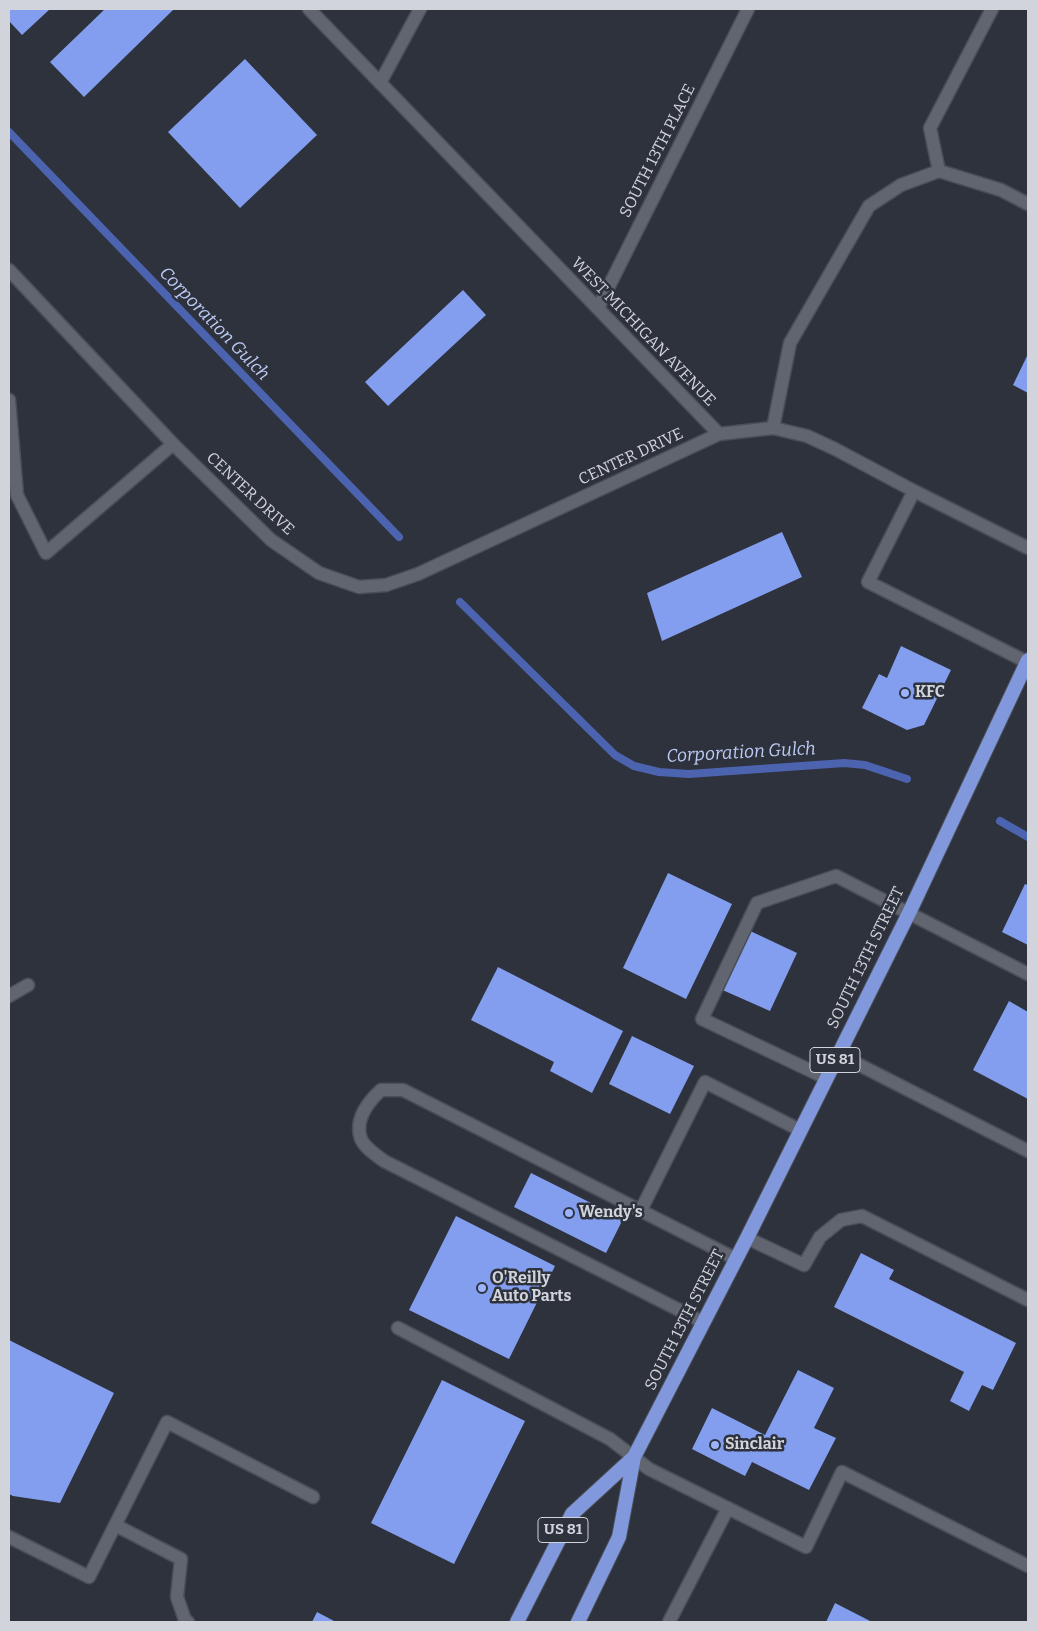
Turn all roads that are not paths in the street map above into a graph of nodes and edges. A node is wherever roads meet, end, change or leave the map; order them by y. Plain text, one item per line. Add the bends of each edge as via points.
1 (309, 9) edge
2 (420, 9) edge
3 (748, 9) edge
4 (992, 9) edge
5 (380, 83) junction
6 (940, 172) junction
7 (1028, 204) edge
8 (9, 270) edge
9 (598, 308) junction
10 (9, 400) edge
11 (773, 428) junction
12 (719, 434) junction
13 (173, 444) junction
14 (914, 491) junction
15 (1028, 548) edge
16 (1028, 661) edge
17 (909, 914) junction
18 (1028, 974) edge
19 (28, 985) dead end
20 (9, 996) edge
21 (838, 1054) junction
22 (826, 1078) junction
23 (800, 1130) junction
24 (1028, 1151) edge
25 (641, 1210) junction
26 (747, 1238) junction
27 (736, 1259) junction
28 (1028, 1300) edge
29 (703, 1322) junction
30 (398, 1328) dead end
31 (634, 1457) junction
32 (313, 1497) dead end
33 (728, 1508) junction
34 (115, 1526) junction
35 (9, 1537) edge
36 (1028, 1566) edge
37 (188, 1622) edge
38 (517, 1622) edge
39 (578, 1622) edge
40 (669, 1622) edge

1 - 5 street, WEST MICHIGAN AVENUE
2 - 5 street
3 - 9 street, SOUTH 13TH PLACE
4 - 6 street via 930,128
5 - 9 street, WEST MICHIGAN AVENUE
6 - 7 street via 1001,190
6 - 11 street via 901,185 869,206 790,343
8 - 13 street, CENTER DRIVE
9 - 12 street, WEST MICHIGAN AVENUE
10 - 13 street via 17,495 46,553
11 - 12 street
11 - 14 street via 807,436
12 - 13 street, CENTER DRIVE via 418,574 386,585 359,587 319,573 271,540
14 - 15 street
14 - 16 street via 868,582
16 - 17 highway, SOUTH 13TH STREET / US 81
17 - 18 street
17 - 21 highway, SOUTH 13TH STREET / US 81
17 - 22 street via 836,876 757,903 702,1018
19 - 20 street
21 - 22 highway, SOUTH 13TH STREET / US 81
21 - 24 street
22 - 23 highway, SOUTH 13TH STREET / US 81
23 - 25 street via 705,1082
23 - 26 highway, SOUTH 13TH STREET / US 81
25 - 27 street
25 - 29 street via 403,1090 381,1090 363,1111 361,1139 384,1161
26 - 27 highway, SOUTH 13TH STREET / US 81
26 - 28 street via 804,1265 820,1238 841,1220 862,1216
27 - 29 highway, SOUTH 13TH STREET / US 81
29 - 31 highway, SOUTH 13TH STREET / US 81
30 - 31 street via 610,1439
31 - 33 street via 650,1469
31 - 38 highway, SOUTH 13TH STREET / US 81 via 572,1514
31 - 39 highway, SOUTH 13TH STREET / US 81 via 620,1537
32 - 34 street via 167,1422
33 - 36 street via 806,1547 842,1472
33 - 40 street
34 - 35 street via 89,1577
34 - 37 street via 181,1559 177,1597

